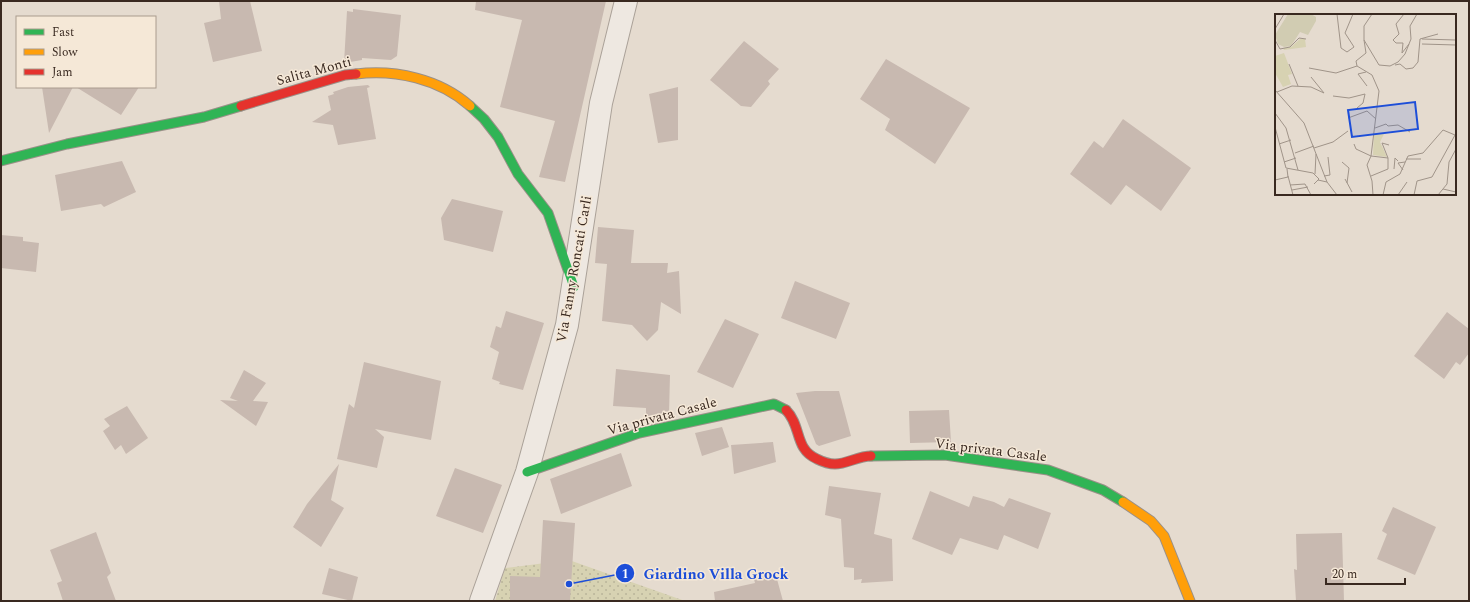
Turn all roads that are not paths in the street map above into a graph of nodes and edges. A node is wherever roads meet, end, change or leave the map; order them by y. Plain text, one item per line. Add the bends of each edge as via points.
1 (626, 1) edge
2 (1, 161) edge
3 (574, 287) junction
4 (528, 472) junction
5 (481, 601) edge
6 (1190, 601) edge

1 - 3 street, Via Fanny Roncati Carli via 601,104
2 - 3 street, Salita Monti via 67,144 204,117 359,72 411,75 457,95 491,126 519,176 548,213
3 - 4 street, Via Fanny Roncati Carli via 567,325
4 - 5 street, Via Fanny Roncati Carli
4 - 6 street, Via privata Casale via 640,433 774,404 792,416 808,455 825,463 836,464 861,456 945,455 1048,470 1103,490 1138,510 1164,536

